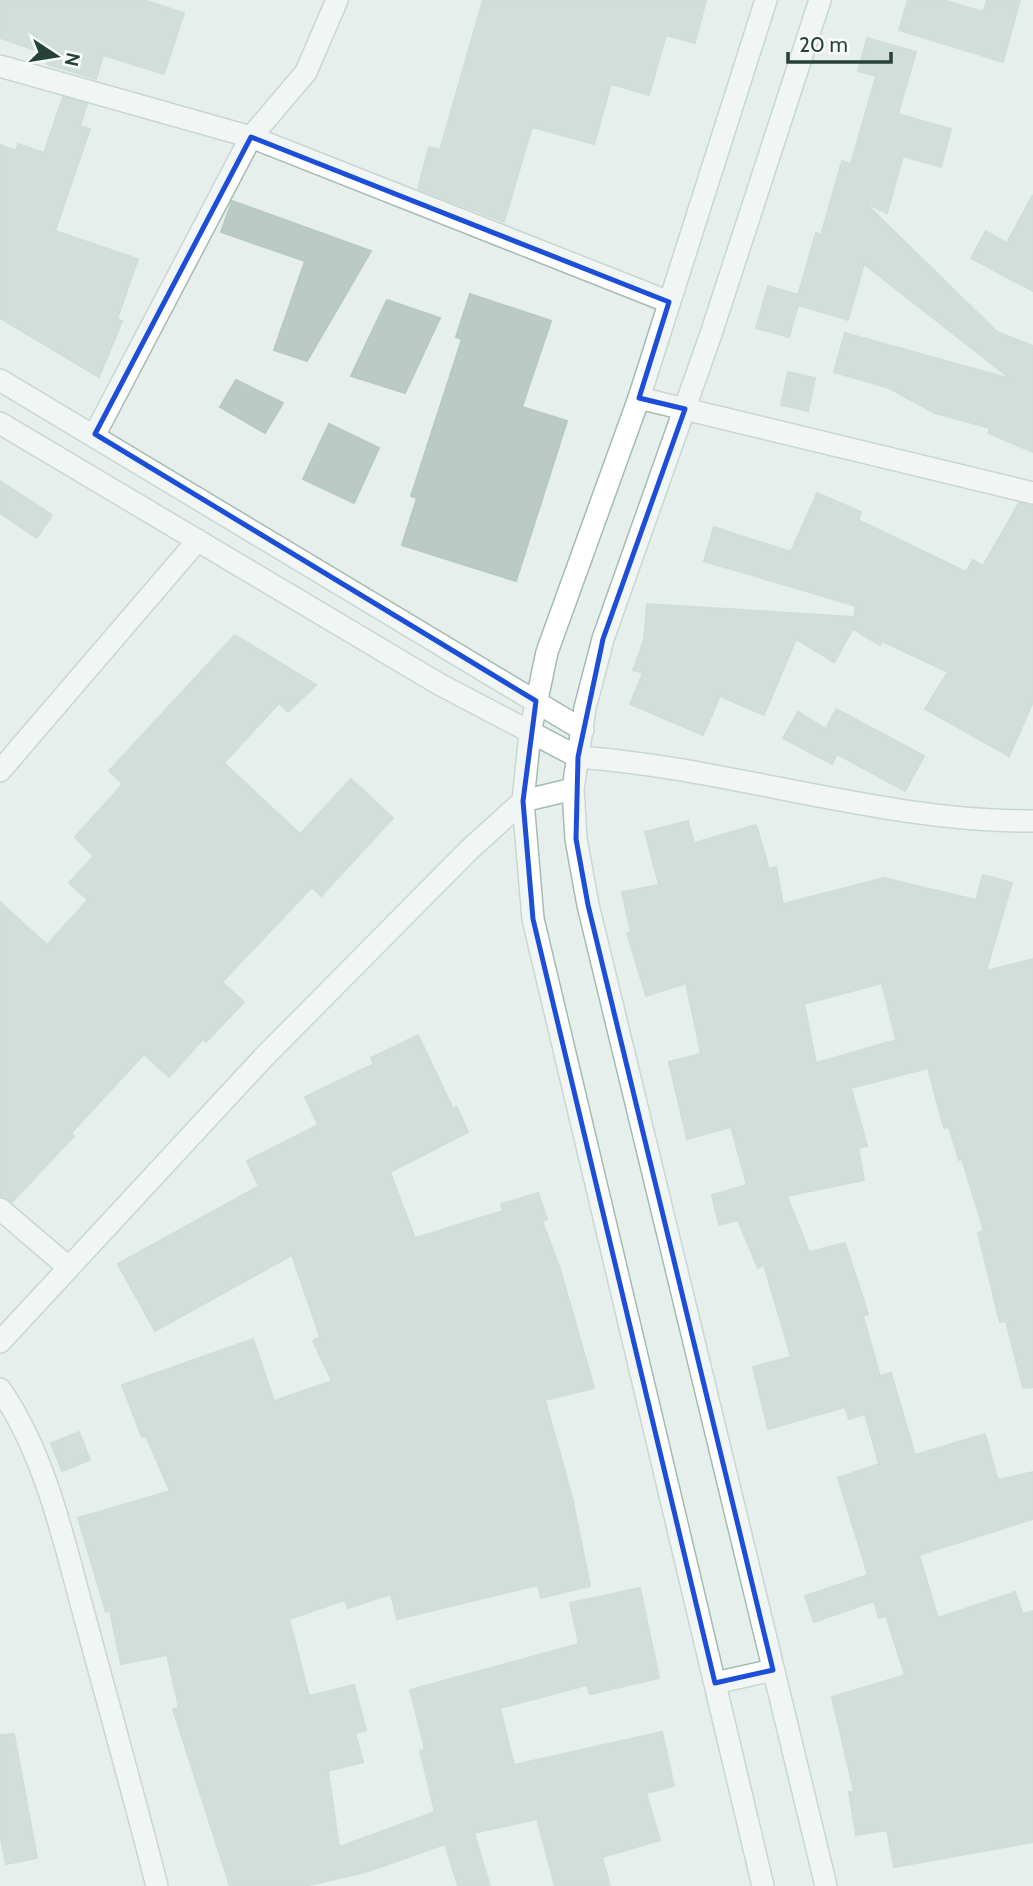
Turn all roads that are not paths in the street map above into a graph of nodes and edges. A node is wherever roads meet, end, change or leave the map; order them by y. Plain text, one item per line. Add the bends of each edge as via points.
1 (337, 0) edge
2 (766, 0) edge
3 (820, 0) edge
4 (0, 66) edge
5 (251, 137) junction
6 (669, 302) junction
7 (0, 380) edge
8 (639, 398) junction
9 (685, 409) junction
10 (0, 423) edge
11 (95, 434) junction
12 (1033, 493) edge
13 (198, 540) junction
14 (536, 701) junction
15 (583, 730) junction
16 (530, 733) junction
17 (578, 757) junction
18 (611, 760) junction
19 (0, 771) edge
20 (573, 789) junction
21 (523, 801) junction
22 (1033, 821) edge
23 (0, 1209) edge
24 (68, 1267) junction
25 (0, 1342) edge
26 (0, 1389) edge
27 (774, 1670) junction
28 (715, 1683) junction
29 (157, 1886) edge
30 (763, 1886) edge
31 (826, 1886) edge

1 - 5 street via 306,72
2 - 6 street
3 - 9 street
4 - 5 street
5 - 6 street
5 - 11 street
6 - 8 street
7 - 11 street
8 - 9 street
8 - 14 street via 547,652
9 - 12 street
9 - 15 street via 603,639
10 - 13 street
11 - 14 street
13 - 16 street
13 - 19 street
14 - 15 street
14 - 16 street
15 - 17 street
15 - 18 street
16 - 17 street
16 - 21 street
17 - 18 street
17 - 20 street
18 - 22 street via 978,822
20 - 21 street
20 - 27 street via 588,905
21 - 24 street via 378,940
21 - 28 street via 533,919
23 - 24 street
24 - 25 street
26 - 29 street via 18,1415 73,1575
27 - 28 street
27 - 31 street
28 - 30 street

